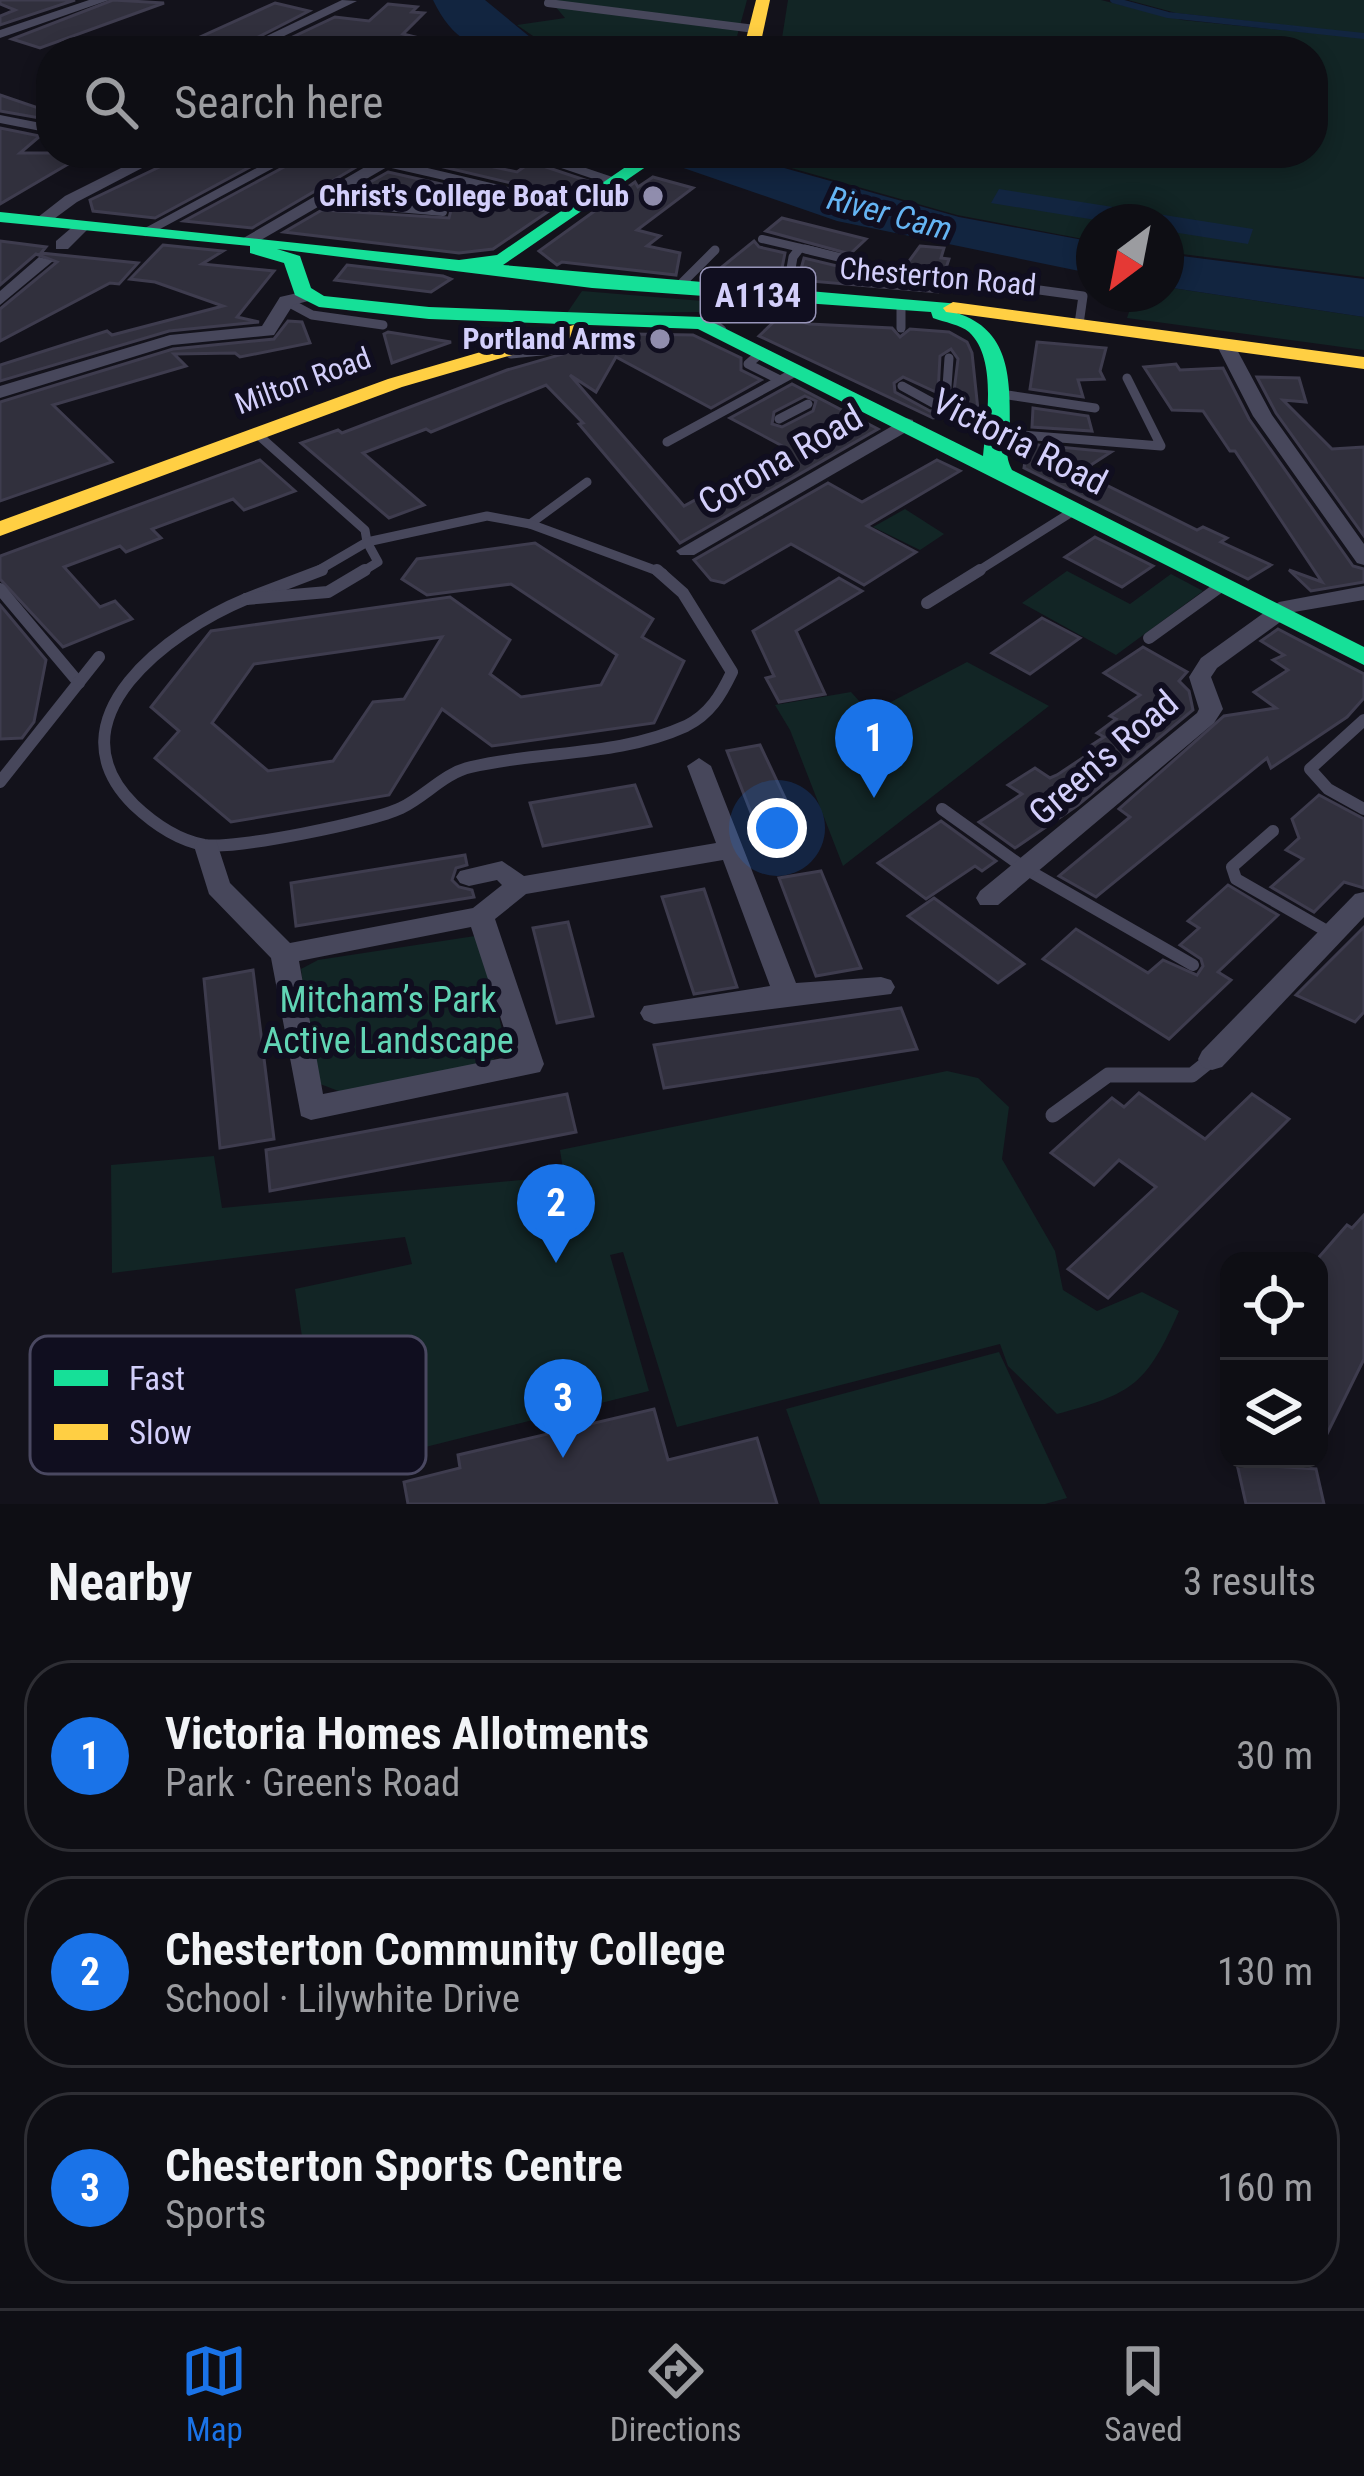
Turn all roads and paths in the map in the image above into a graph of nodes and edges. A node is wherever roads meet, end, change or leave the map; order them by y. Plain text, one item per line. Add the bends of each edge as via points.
1 (102, 0) edge
2 (305, 0) edge
3 (763, 0) edge
4 (350, 1) edge
5 (548, 3) dead end
6 (333, 9) junction
7 (0, 34) edge
8 (274, 36) edge
9 (731, 36) edge
10 (754, 36) edge
11 (0, 119) edge
12 (36, 126) edge
13 (131, 168) edge
14 (266, 168) edge
15 (375, 168) edge
16 (431, 168) edge
17 (574, 168) edge
18 (636, 168) edge
19 (616, 182) junction
20 (317, 201) junction
21 (581, 206) junction
22 (443, 212) dead end
23 (0, 217) edge
24 (41, 221) junction
25 (144, 236) junction
26 (187, 236) junction
27 (536, 238) junction
28 (762, 239) dead end
29 (248, 240) junction
30 (800, 248) junction
31 (716, 250) dead end
32 (362, 256) junction
33 (842, 258) dead end
34 (45, 261) dead end
35 (448, 267) junction
36 (592, 282) junction
37 (676, 289) junction
38 (1032, 289) dead end
39 (297, 294) junction
40 (750, 294) junction
41 (786, 298) junction
42 (0, 300) edge
43 (429, 313) junction
44 (909, 314) junction
45 (635, 320) junction
46 (1074, 323) junction
47 (382, 325) dead end
48 (722, 331) junction
49 (1226, 346) junction
50 (993, 349) junction
51 (949, 358) dead end
52 (1364, 363) edge
53 (789, 375) junction
54 (1127, 378) dead end
55 (395, 382) junction
56 (902, 386) dead end
57 (0, 392) edge
58 (808, 404) dead end
59 (1095, 408) dead end
60 (997, 411) junction
61 (779, 419) dead end
62 (914, 427) junction
63 (256, 433) junction
64 (667, 442) dead end
65 (1002, 474) junction
66 (587, 482) dead end
67 (1076, 509) junction
68 (530, 524) junction
69 (0, 529) edge
70 (367, 542) junction
71 (687, 550) dead end
72 (1364, 559) edge
73 (1221, 586) junction
74 (0, 589) edge
75 (1364, 593) edge
76 (245, 599) junction
77 (927, 603) dead end
78 (1278, 613) junction
79 (1149, 638) dead end
80 (99, 657) dead end
81 (1364, 657) edge
82 (79, 683) junction
83 (1364, 720) edge
84 (699, 766) dead end
85 (0, 782) edge
86 (942, 809) dead end
87 (1364, 809) edge
88 (1274, 831) dead end
89 (208, 846) junction
90 (730, 850) junction
91 (1026, 869) junction
92 (470, 877) dead end
93 (520, 886) junction
94 (989, 898) dead end
95 (1364, 901) edge
96 (481, 916) junction
97 (1334, 935) junction
98 (284, 954) junction
99 (1193, 965) dead end
100 (880, 987) dead end
101 (787, 994) junction
102 (654, 1013) dead end
103 (1212, 1059) joint
104 (1052, 1115) dead end

1 - 7 street
2 - 6 street
3 - 10 main road
4 - 6 street
5 - 9 lane
6 - 8 street
11 - 12 street
13 - 24 street
14 - 25 lane
15 - 20 street
16 - 21 street
17 - 19 lane
18 - 19 main road
19 - 21 main road
20 - 22 lane
20 - 29 street
21 - 27 main road
23 - 24 main road
24 - 25 main road via 72,239
25 - 26 main road
26 - 29 main road, Chesterton Road
26 - 39 main road via 293,260
27 - 35 main road via 493,263
27 - 36 main road via 530,262
28 - 30 lane
29 - 32 main road, Chesterton Road
30 - 33 lane
30 - 41 lane
31 - 37 lane
32 - 35 main road, Chesterton Road / A1134
32 - 39 main road, A1134 via 314,269
34 - 42 street
35 - 36 main road, Chesterton Road / A1134
36 - 37 main road, Chesterton Road / A1134
37 - 40 main road, Chesterton Road / A1134
38 - 46 lane via 1083,296
39 - 43 main road, A1134
39 - 47 lane via 312,315
39 - 57 street via 268,331 170,340
40 - 41 main road, Chesterton Road / A1134
40 - 48 lane via 715,309
41 - 44 main road, Chesterton Road / A1134
43 - 45 main road, A1134
43 - 55 main road via 464,340
44 - 46 main road, Chesterton Road / A1134
44 - 50 main road, A1134 via 974,325
45 - 48 main road, Victoria Road / A1134
45 - 55 main road, Milton Road / A1134
46 - 49 main road, Chesterton Road
46 - 50 main road via 1012,327
48 - 53 main road, Victoria Road / A1134
49 - 52 main road, Chesterton Road
49 - 72 street via 1263,416
50 - 60 main road
51 - 56 lane via 946,401
53 - 62 main road, Victoria Road / A1134
53 - 64 lane
54 - 60 lane via 1161,446
55 - 63 main road, Milton Road / A1134
58 - 61 lane
59 - 60 lane
60 - 62 main road via 966,430
60 - 65 main road via 993,454
62 - 65 main road, Victoria Road / A1134
62 - 71 street, Corona Road
63 - 69 main road, Milton Road / A1134
63 - 70 lane via 365,530
65 - 67 main road, Victoria Road / A1134
66 - 68 lane
67 - 73 main road, Victoria Road / A1134
67 - 77 lane
68 - 70 lane via 459,519
68 - 89 lane via 669,576 732,672 714,709 647,741 467,767 399,809 315,832
70 - 76 lane via 320,571
70 - 76 lane via 377,562 328,592
73 - 78 main road, Victoria Road / A1134
73 - 79 lane
74 - 82 lane
75 - 78 street
76 - 89 lane via 188,623 152,651 101,737 107,776 138,811
78 - 81 main road, Victoria Road / A1134
78 - 91 street, Green's Road via 1209,663 1200,677 1211,709 1206,718
80 - 82 lane
82 - 85 lane
83 - 87 lane via 1310,769
84 - 90 street
86 - 91 lane
88 - 97 lane via 1232,867 1236,879
89 - 98 street via 218,887
90 - 93 street
90 - 101 street
91 - 94 street, Green's Road
91 - 99 lane
92 - 93 street via 502,870
93 - 96 street
95 - 97 street
96 - 98 street
96 - 98 street via 530,1064 311,1108
97 - 103 street
100 - 101 street
101 - 102 street
103 - 104 lane via 1192,1075 1108,1075

